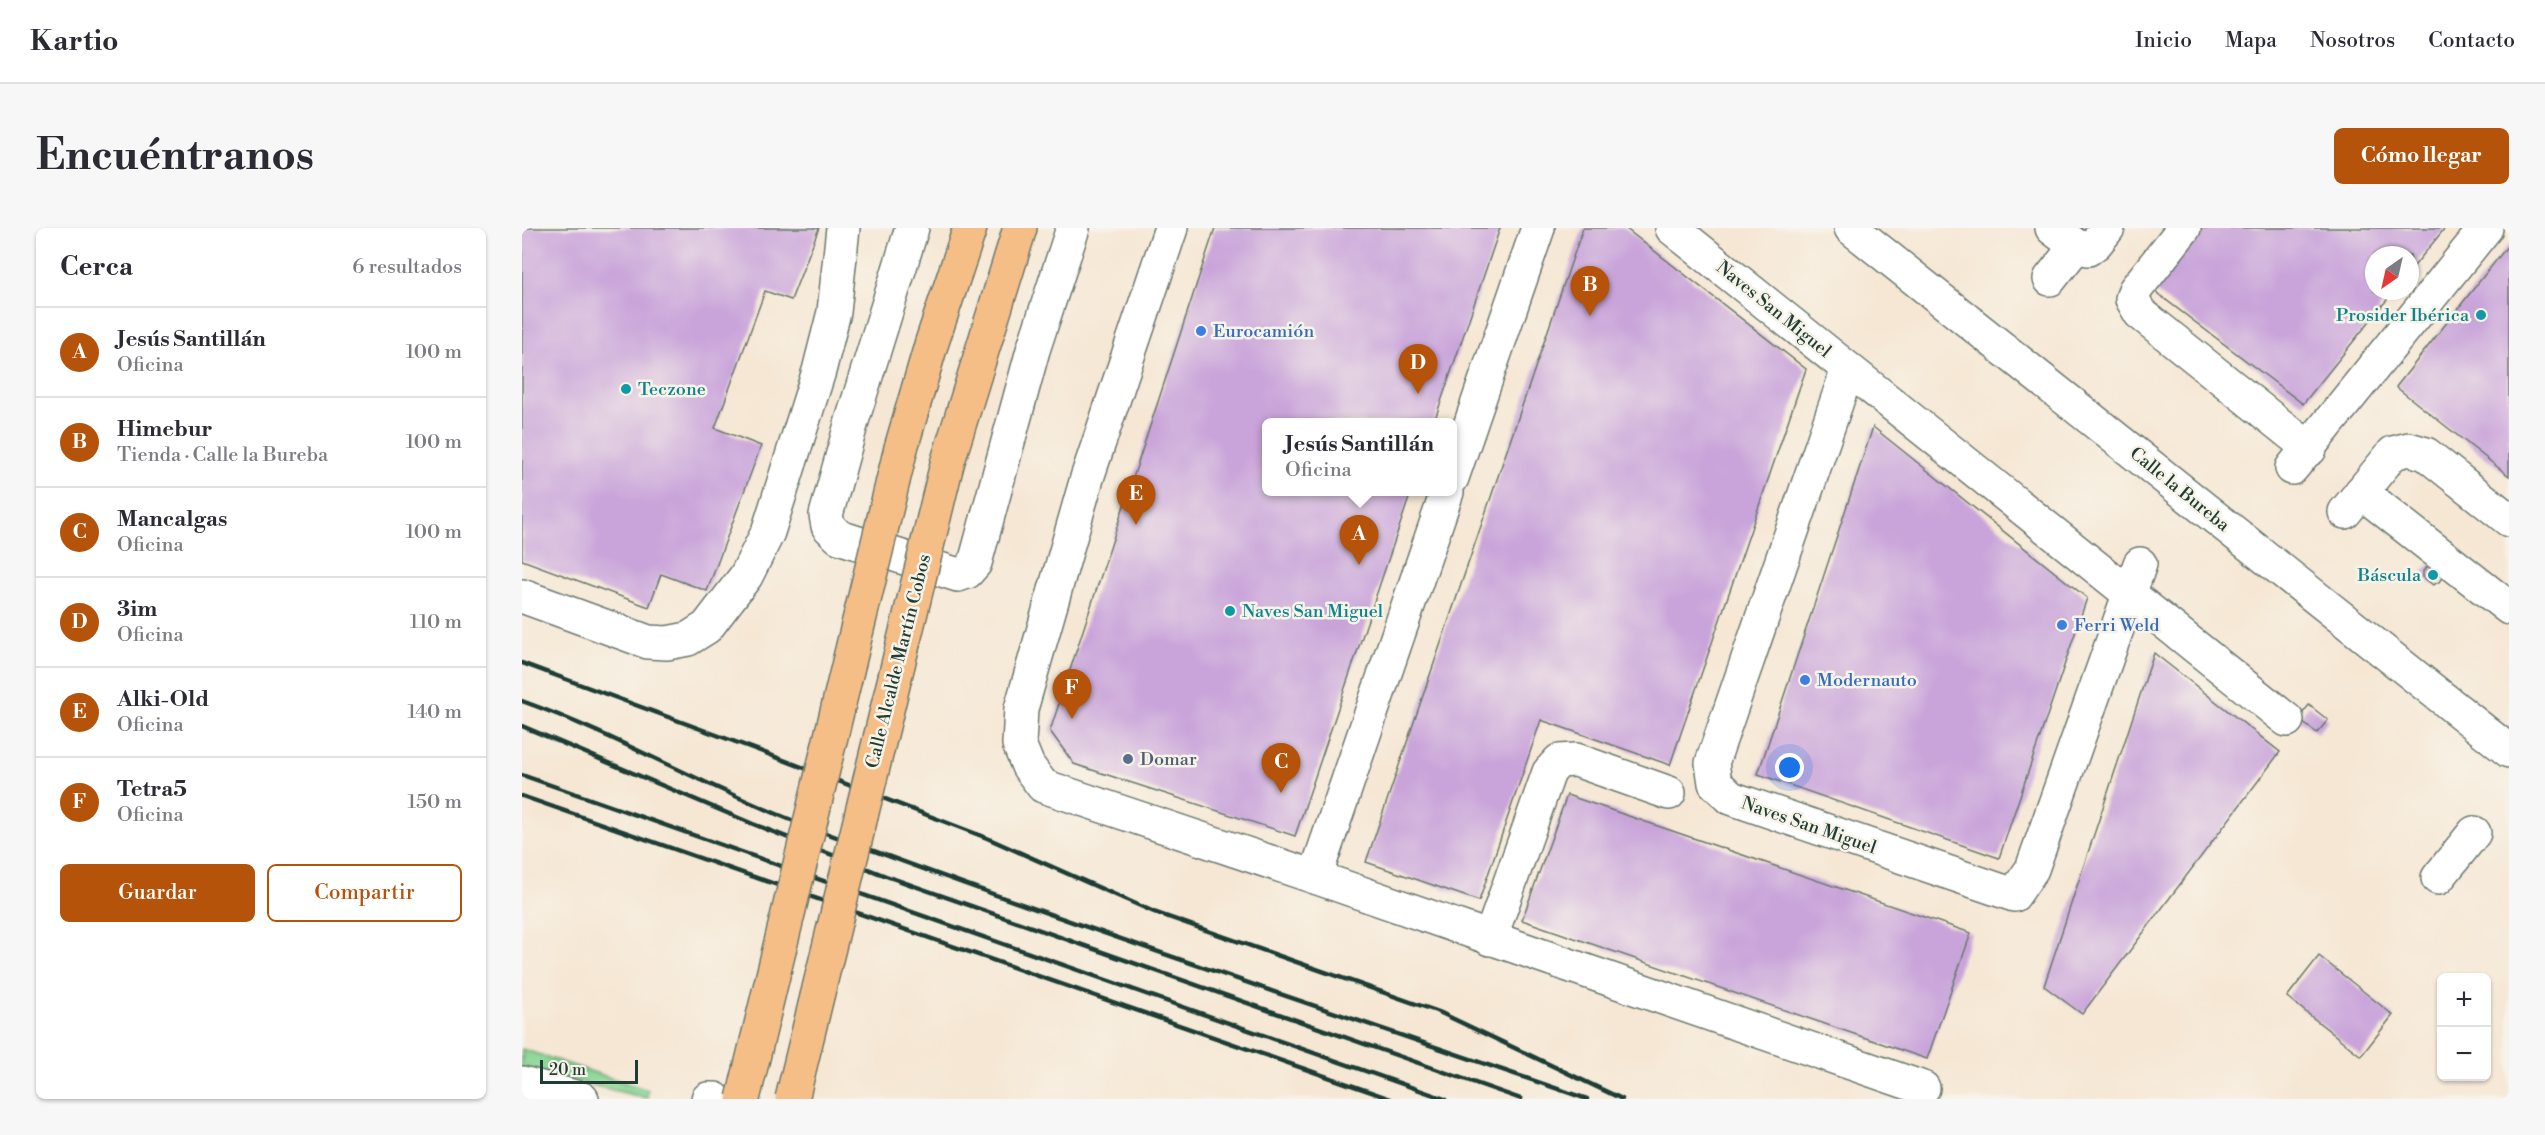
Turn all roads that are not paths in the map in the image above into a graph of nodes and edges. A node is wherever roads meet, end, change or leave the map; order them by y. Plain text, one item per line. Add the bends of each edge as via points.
1 (843, 228) edge
2 (912, 228) edge
3 (970, 228) edge
4 (1020, 228) edge
5 (1073, 228) edge
6 (1171, 228) edge
7 (1538, 228) edge
8 (1672, 228) edge
9 (1851, 228) edge
10 (2108, 228) edge
11 (2184, 228) edge
12 (2486, 228) edge
13 (2064, 237) edge
14 (2050, 279) dead end
15 (1848, 369) junction
16 (1457, 463) edge
17 (1446, 496) edge
18 (2509, 520) edge
19 (2135, 578) junction
20 (522, 596) edge
21 (2509, 608) edge
22 (2287, 720) dead end
23 (2509, 751) edge
24 (1669, 793) dead end
25 (2474, 832) dead end
26 (1315, 876) junction
27 (2438, 878) dead end
28 (1490, 939) junction
29 (522, 1083) edge
30 (1923, 1088) dead end
31 (582, 1099) edge
32 (708, 1099) edge
33 (716, 1099) edge
34 (743, 1099) edge
35 (792, 1099) edge

1 - 20 street via 834,312 768,532 746,576 707,627 688,639 648,642
2 - 5 street via 826,515 828,526 839,537 958,574 967,572 975,563 1033,350
3 - 34 main road, bridge via 901,448
4 - 35 main road, Calle Alcalde Martín Cobos, bridge via 947,464
6 - 26 street via 1087,478 1021,709 1019,744 1028,766 1043,786
7 - 16 street
8 - 15 street, Naves San Miguel
9 - 23 street, Calle la Bureba
10 - 13 street via 2088,249
11 - 12 street via 2132,299 2183,365 2301,458
13 - 14 street
15 - 19 street, Naves San Miguel
15 - 19 street, Naves San Miguel via 1712,763 1715,783 1731,798 2013,895 2032,869
17 - 26 street
18 - 21 street via 2426,454 2409,448 2393,453 2353,502
19 - 22 street, Naves San Miguel
24 - 28 street via 1576,760 1559,762 1549,772
25 - 27 street
26 - 28 street
28 - 30 street
29 - 31 street
32 - 33 street

